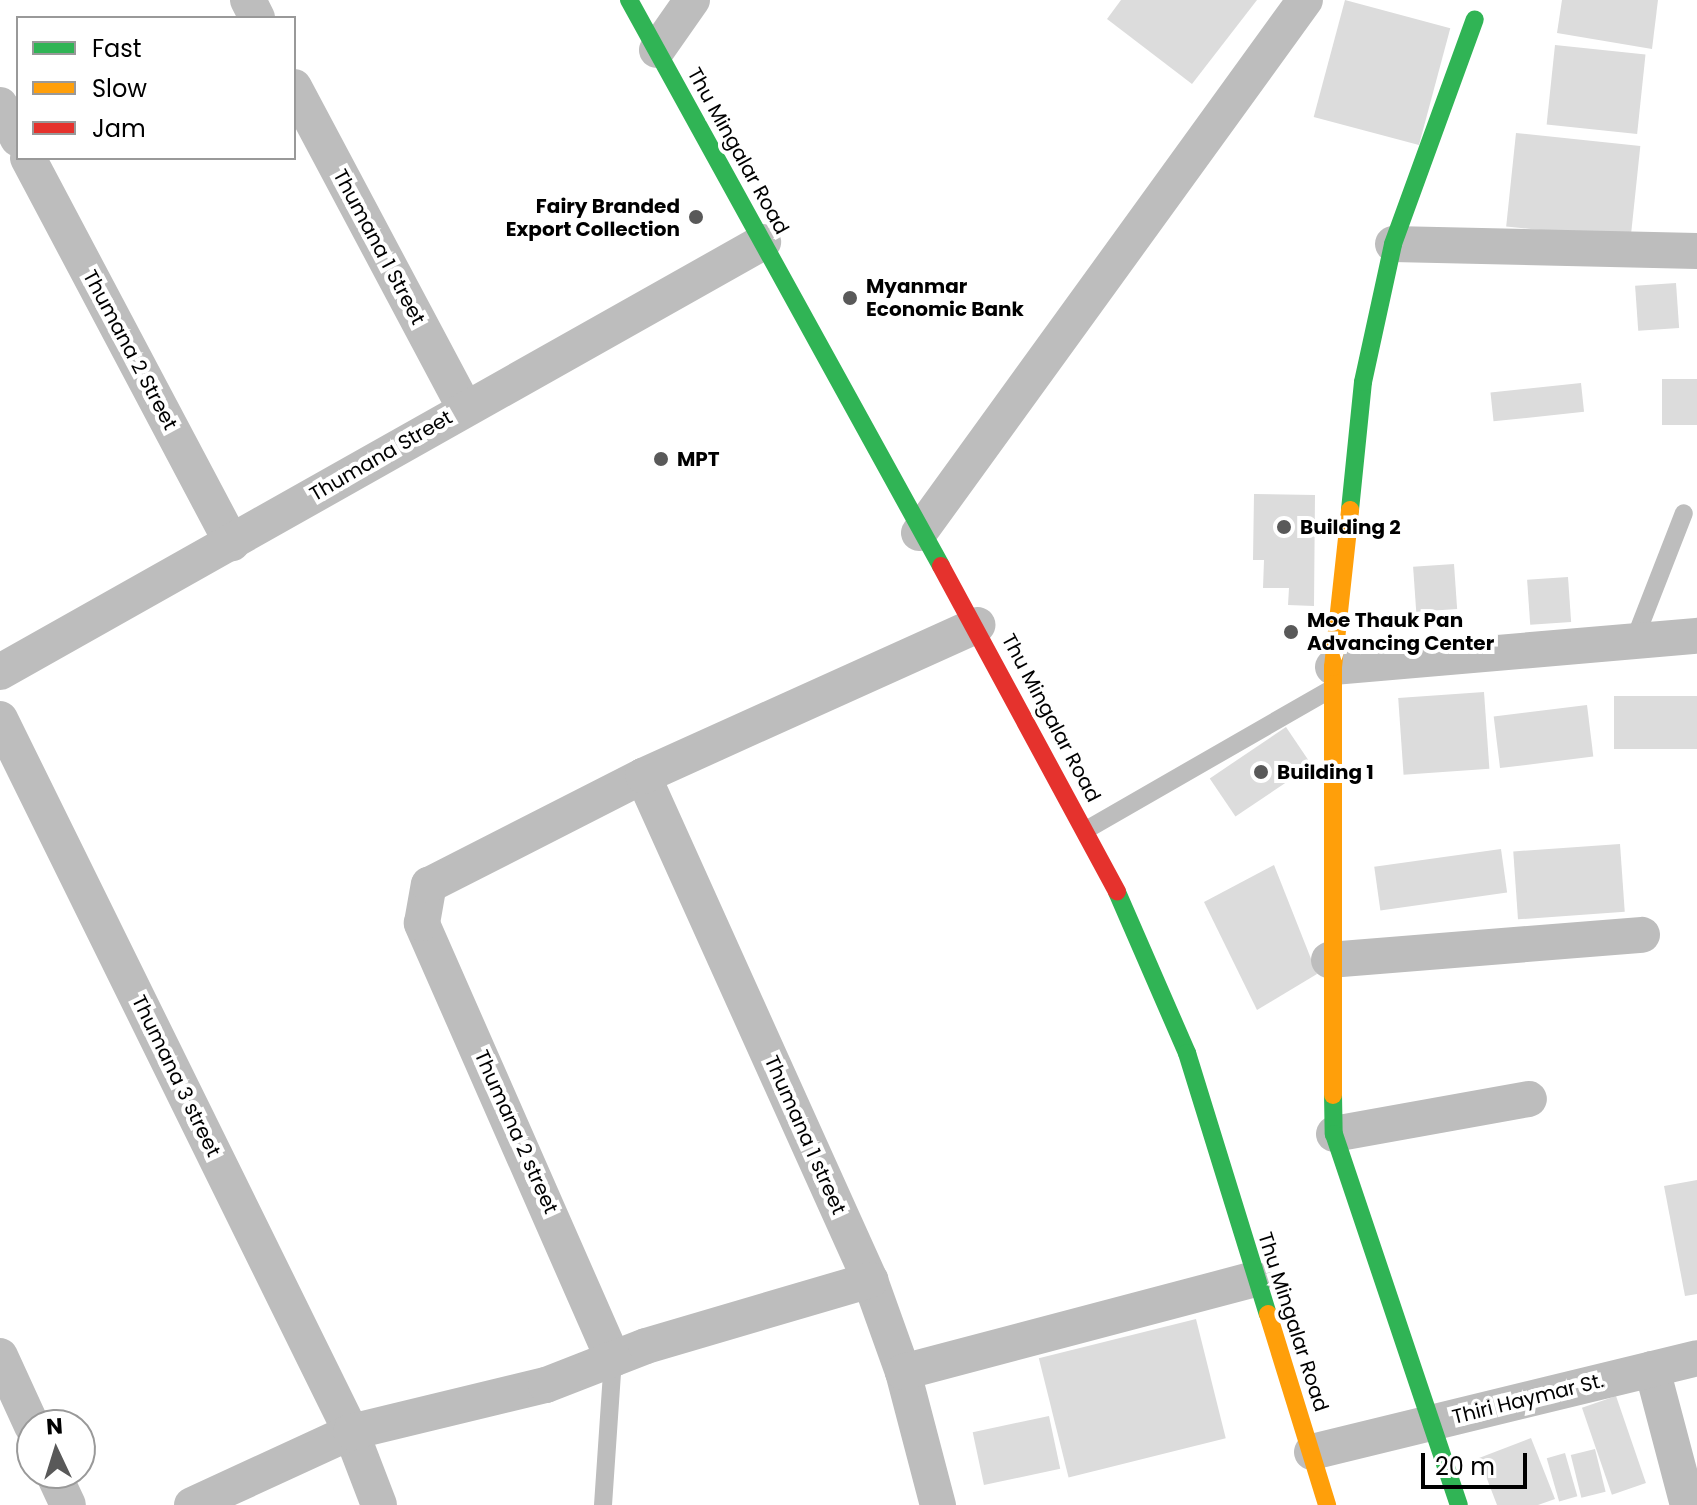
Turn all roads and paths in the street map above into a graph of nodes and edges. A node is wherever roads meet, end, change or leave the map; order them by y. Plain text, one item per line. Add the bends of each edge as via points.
1 (629, 0) edge
2 (692, 0) edge
3 (1305, 0) edge
4 (1475, 19) dead end
5 (657, 50) junction
6 (296, 91) edge
7 (0, 105) edge
8 (16, 135) edge
9 (29, 160) edge
10 (763, 242) junction
11 (1393, 244) junction
12 (1697, 251) edge
13 (464, 407) junction
14 (1684, 513) dead end
15 (919, 533) junction
16 (232, 543) junction
17 (977, 625) junction
18 (1697, 636) edge
19 (1634, 641) junction
20 (0, 672) edge
21 (1333, 678) junction
22 (0, 719) edge
23 (643, 776) junction
24 (1086, 830) junction
25 (1642, 935) dead end
26 (1329, 960) junction
27 (1529, 1099) dead end
28 (1334, 1134) junction
29 (1254, 1279) junction
30 (870, 1280) junction
31 (0, 1356) edge
32 (1697, 1358) edge
33 (613, 1359) junction
34 (1652, 1369) junction
35 (903, 1372) junction
36 (24, 1409) edge
37 (1430, 1423) junction
38 (351, 1432) junction
39 (1312, 1452) junction
40 (192, 1505) edge
41 (379, 1505) edge
42 (603, 1505) edge
43 (938, 1505) edge
44 (1327, 1505) edge
45 (1459, 1505) edge
46 (1688, 1505) edge

1 - 5 main road, Thu Mingalar Road
2 - 5 street
3 - 15 street
4 - 11 main road
5 - 10 main road, Thu Mingalar Road
6 - 13 street, Thumana 1 Street
7 - 8 street
9 - 16 street, Thumana 2 Street
10 - 13 street, Thumana Street
10 - 15 main road, Thu Mingalar Road
11 - 12 street
11 - 21 main road via 1363,382
13 - 16 street, Thumana Street
14 - 19 lane
15 - 17 main road, Thu Mingalar Road
16 - 20 street, Thumana Street
17 - 23 street
17 - 24 main road, Thu Mingalar Road
18 - 19 street
19 - 21 street
21 - 24 lane
21 - 26 main road
22 - 38 street, Thumana 3 street
23 - 30 street, Thumana 1 street
23 - 33 street, Thumana 2 street via 429,885 422,904 422,923
24 - 29 main road, Thu Mingalar Road via 1187,1053
25 - 26 street
26 - 28 main road
27 - 28 street
28 - 37 main road
29 - 35 street
29 - 39 main road, Thu Mingalar Road
30 - 33 street
30 - 35 street, Thumana 1 street
31 - 36 street
32 - 34 street, Thiri Haymar St.
33 - 38 street via 546,1385
33 - 42 lane
34 - 37 street, Thiri Haymar St.
34 - 46 street
35 - 43 street, Thumana 1 street
37 - 39 street, Thiri Haymar St.
37 - 45 main road
38 - 40 street
38 - 41 street, Thumana 3 street
39 - 44 main road, Thu Mingalar Road

